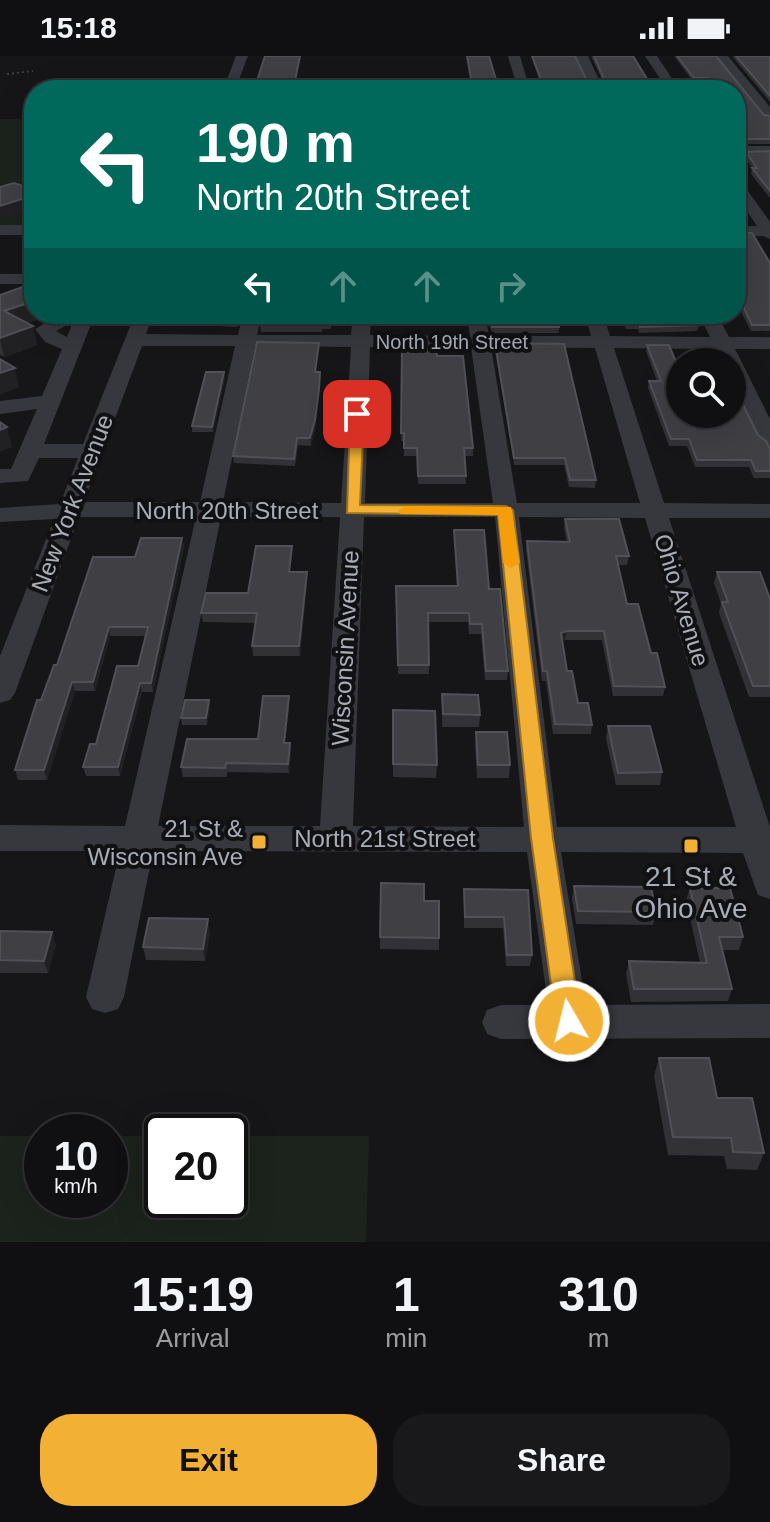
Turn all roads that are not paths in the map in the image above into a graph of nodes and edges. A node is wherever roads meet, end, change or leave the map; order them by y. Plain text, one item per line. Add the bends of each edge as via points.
1 (242, 56) edge
2 (514, 56) edge
3 (582, 56) edge
4 (651, 56) edge
5 (722, 56) edge
6 (233, 80) edge
7 (521, 80) edge
8 (593, 80) edge
9 (667, 80) edge
10 (736, 80) edge
11 (746, 90) edge
12 (770, 90) edge
13 (746, 94) edge
14 (770, 115) edge
15 (746, 150) edge
16 (770, 150) edge
17 (746, 199) edge
18 (0, 230) edge
19 (24, 230) edge
20 (746, 231) edge
21 (769, 232) edge
22 (0, 279) edge
23 (24, 279) edge
24 (55, 324) edge
25 (82, 324) edge
26 (140, 324) edge
27 (362, 324) edge
28 (597, 324) edge
29 (713, 324) edge
30 (250, 327) edge
31 (478, 328) edge
32 (134, 340) junction
33 (361, 341) junction
34 (603, 342) junction
35 (770, 343) edge
36 (73, 347) junction
37 (725, 348) edge
38 (666, 349) edge
39 (746, 351) edge
40 (746, 391) edge
41 (50, 402) junction
42 (0, 408) edge
43 (0, 422) edge
44 (770, 441) edge
45 (33, 444) junction
46 (92, 451) junction
47 (0, 476) edge
48 (209, 509) junction
49 (352, 510) junction
50 (506, 510) junction
51 (69, 511) junction
52 (655, 511) junction
53 (770, 511) edge
54 (0, 515) edge
55 (0, 693) edge
56 (0, 838) edge
57 (336, 838) junction
58 (542, 838) junction
59 (138, 839) junction
60 (763, 840) edge
61 (770, 885) edge
62 (105, 997) dead end
63 (569, 1021) junction
64 (770, 1021) edge
65 (501, 1022) dead end

1 - 6 street
2 - 7 street
3 - 8 street
4 - 9 street
5 - 10 street
11 - 12 street
13 - 14 street
15 - 16 street
17 - 21 street
18 - 19 street
20 - 21 street
22 - 23 street
24 - 36 street via 44,329
25 - 36 street
26 - 32 street, New York Avenue
27 - 33 street, Wisconsin Avenue
28 - 34 street, Ohio Avenue
29 - 37 street
30 - 32 street, North 19th Street
30 - 33 street, North 19th Street
30 - 48 street
31 - 33 street, North 19th Street
31 - 34 street, North 19th Street
31 - 50 street
32 - 46 street, New York Avenue
33 - 49 street, Wisconsin Avenue
34 - 38 street, North 19th Street
34 - 52 street, Ohio Avenue
35 - 39 street, North 19th Street
36 - 41 street
40 - 44 street
41 - 42 street
41 - 45 street
43 - 45 street
45 - 46 street
45 - 47 street via 20,476
46 - 51 street, New York Avenue
48 - 49 street, North 20th Street
48 - 51 street, North 20th Street
48 - 59 street
49 - 50 street, North 20th Street
49 - 57 street, Wisconsin Avenue
50 - 52 street, North 20th Street
50 - 58 street
51 - 54 street, North 20th Street
51 - 55 street, New York Avenue
52 - 53 street, North 20th Street
52 - 60 street, Ohio Avenue
56 - 59 street, North 21st Street
57 - 58 street, North 21st Street
57 - 59 street, North 21st Street
58 - 60 street, North 21st Street
58 - 63 street
59 - 62 street
60 - 61 street, Ohio Avenue
63 - 64 street
63 - 65 street

